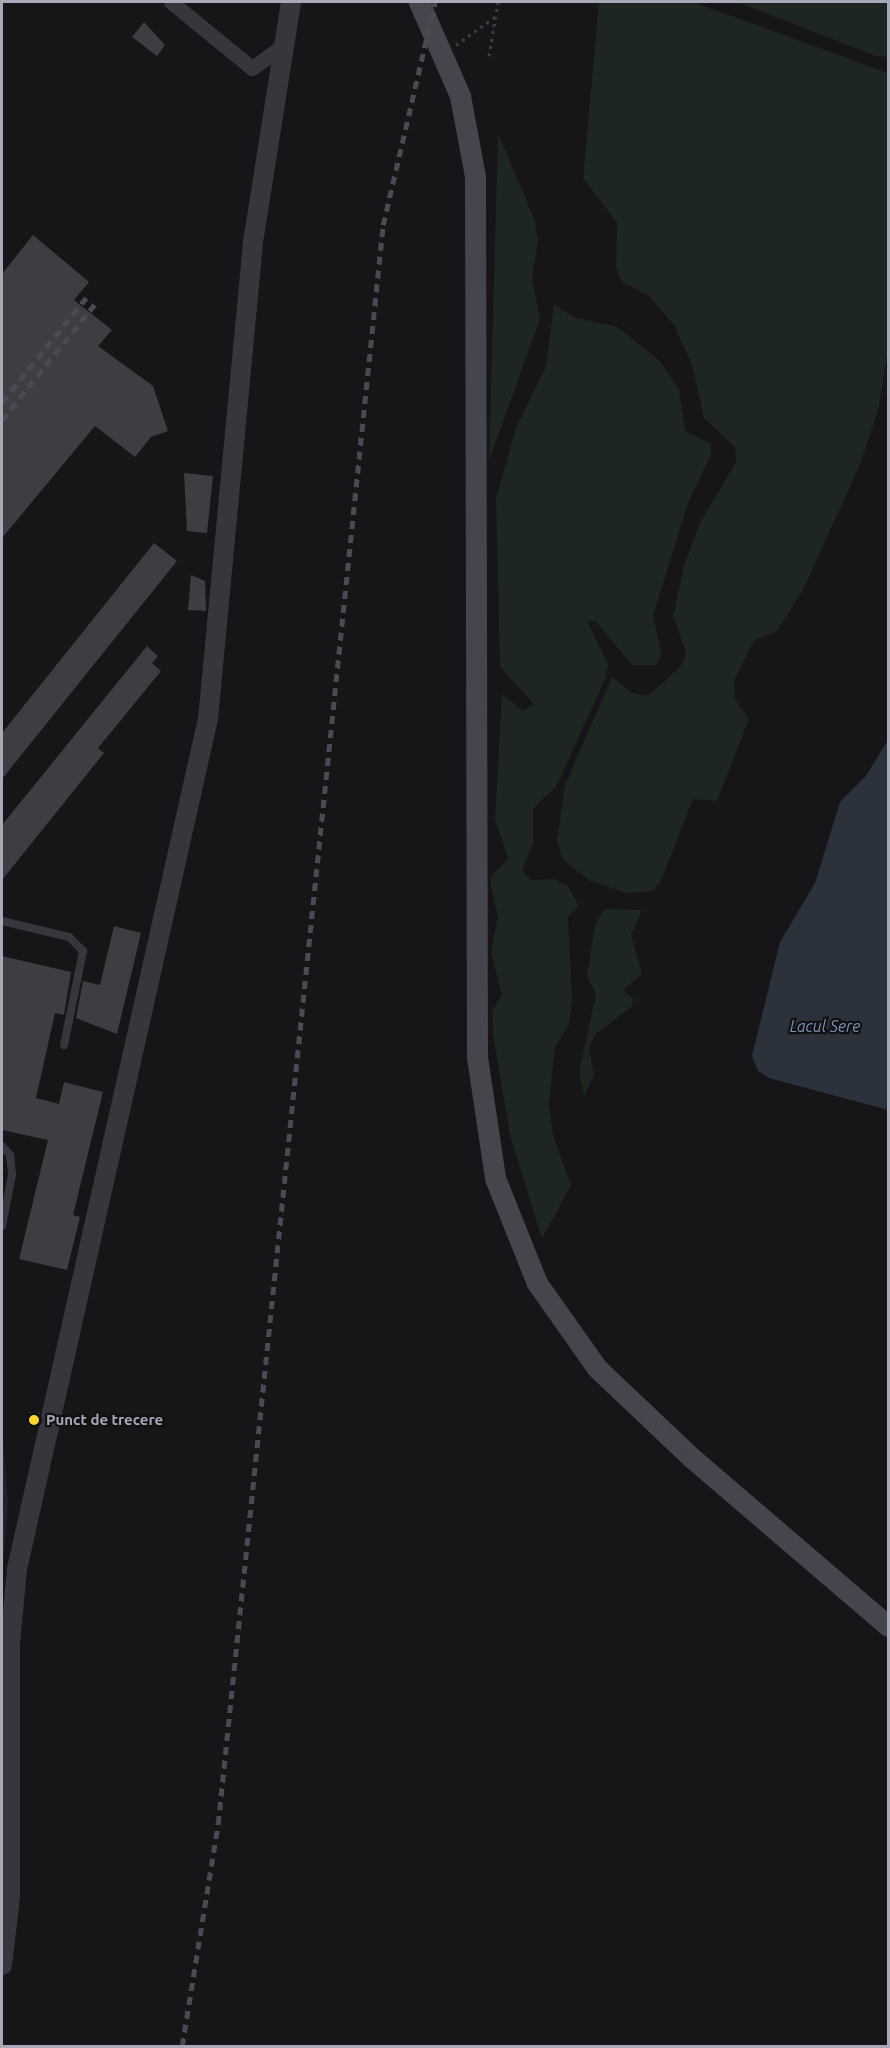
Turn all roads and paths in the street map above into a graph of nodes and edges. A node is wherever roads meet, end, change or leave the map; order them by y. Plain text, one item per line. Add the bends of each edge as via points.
1 (171, 2) edge
2 (291, 2) edge
3 (419, 2) edge
4 (498, 2) edge
5 (496, 16) junction
6 (285, 44) junction
7 (489, 56) dead end
8 (446, 60) junction
9 (2, 921) edge
10 (64, 1045) dead end
11 (2, 1146) edge
12 (2, 1226) edge
13 (888, 1626) edge
14 (2, 1965) edge

1 - 6 street via 252,68
2 - 6 street
3 - 8 main road
4 - 5 path
5 - 7 path
5 - 8 path via 466,34
6 - 14 street via 254,236 208,719 17,1569 9,1654 10,1898
8 - 13 main road via 465,113 475,176 476,1035 480,1100 495,1178 537,1283 597,1368 692,1458
9 - 10 lane via 69,937 83,951
11 - 12 lane via 10,1155 12,1175

